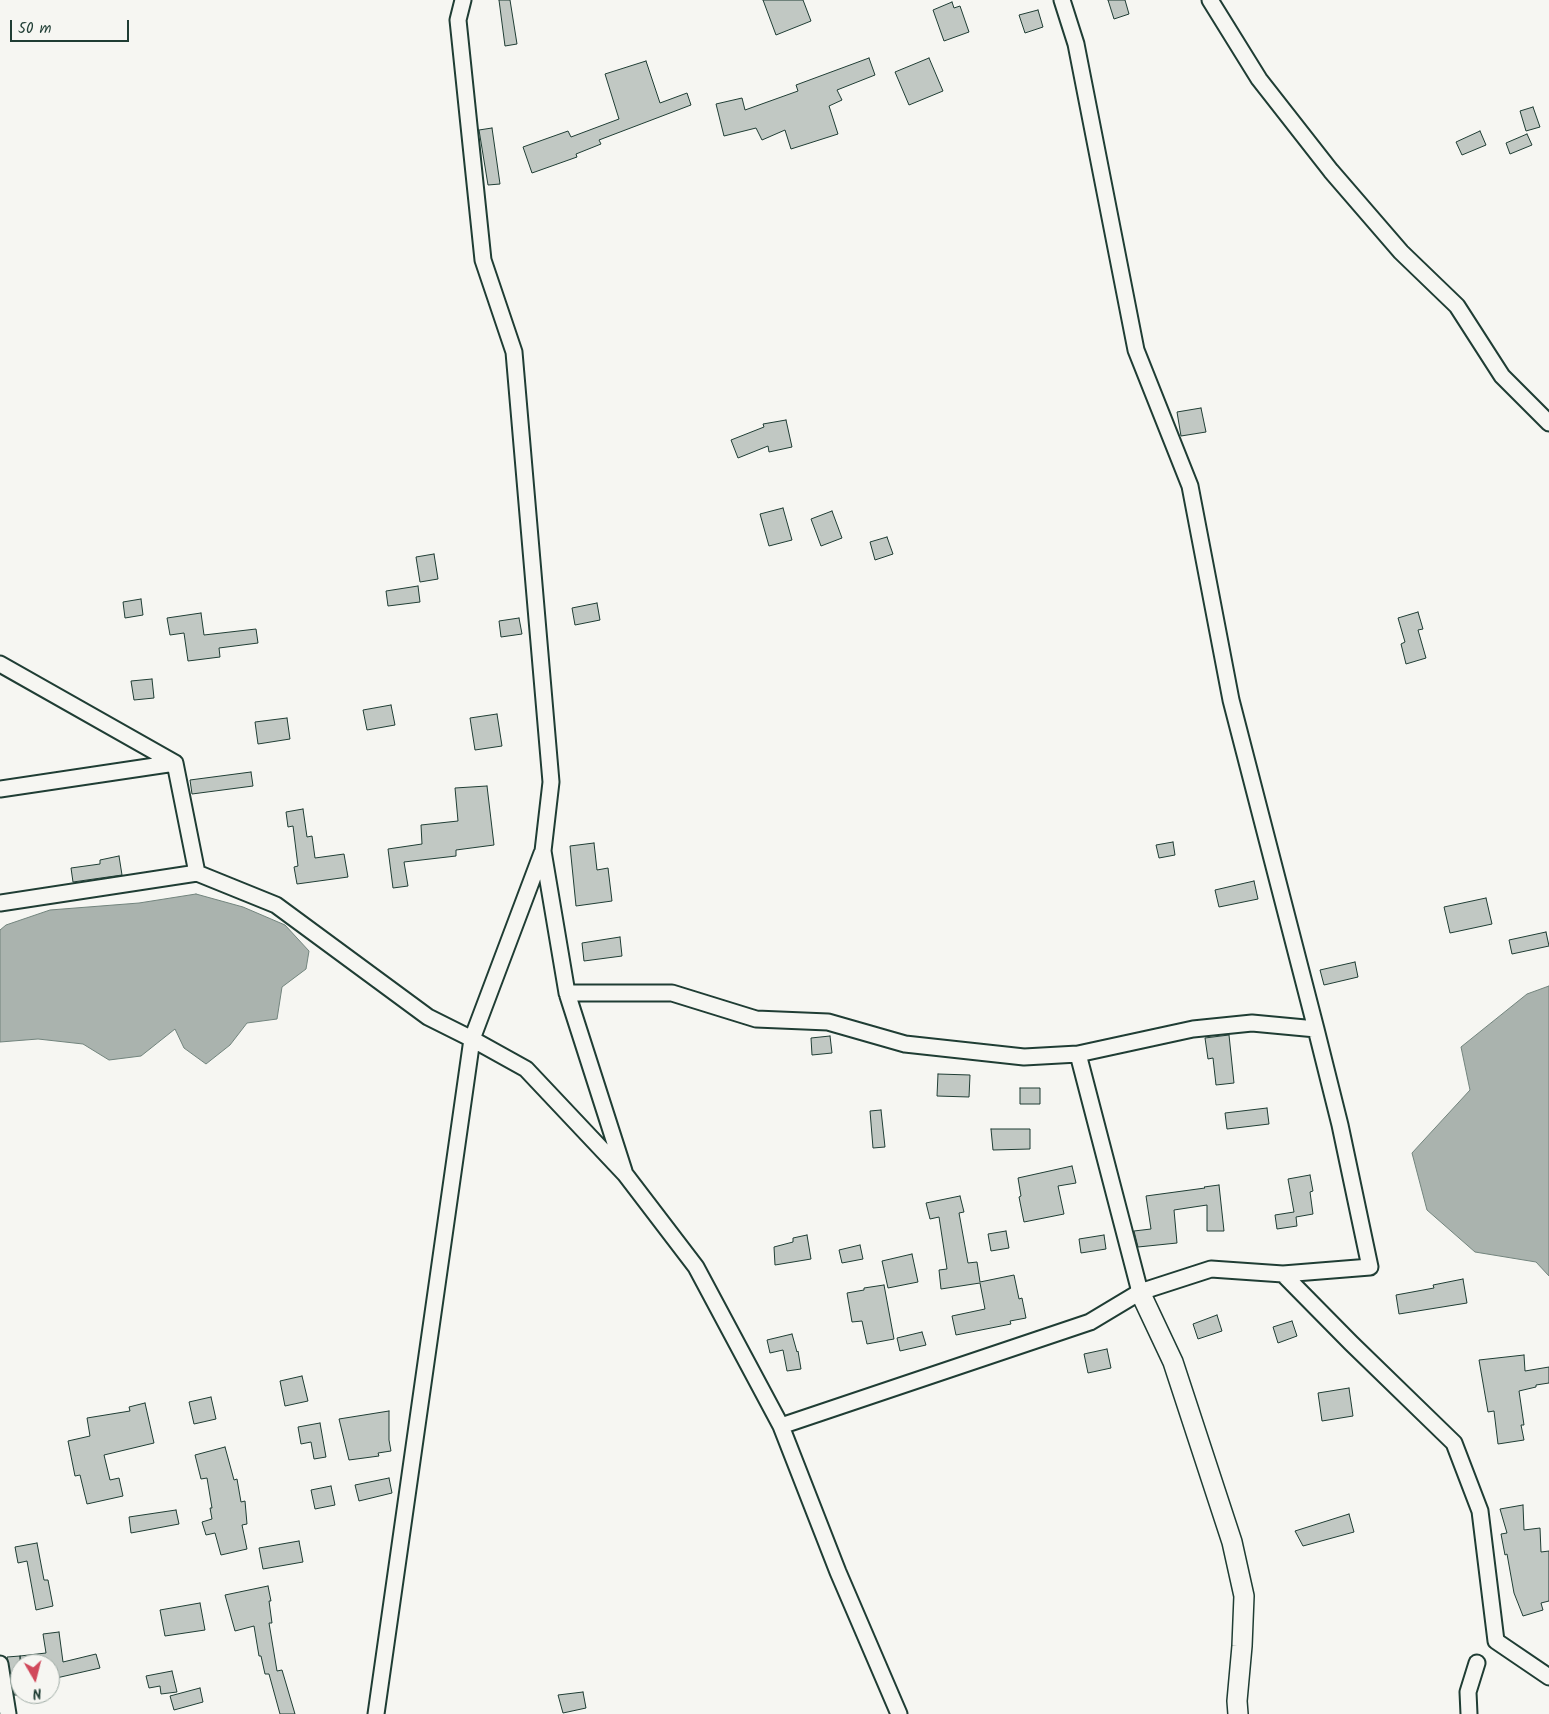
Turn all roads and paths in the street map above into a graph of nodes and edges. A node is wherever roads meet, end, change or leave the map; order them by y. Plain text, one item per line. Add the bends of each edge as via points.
1 (463, 0) edge
2 (1062, 0) edge
3 (1210, 0) edge
4 (1549, 422) edge
5 (0, 664) edge
6 (175, 763) junction
7 (0, 789) edge
8 (543, 851) junction
9 (197, 873) junction
10 (0, 903) edge
11 (567, 993) junction
12 (1316, 1029) junction
13 (472, 1039) junction
14 (1078, 1054) junction
15 (625, 1174) junction
16 (1283, 1274) junction
17 (1140, 1292) junction
18 (781, 1426) junction
19 (1476, 1663) dead end
20 (0, 1664) edge
21 (1549, 1677) edge
22 (8, 1714) edge
23 (376, 1714) edge
24 (899, 1714) edge
25 (1238, 1714) edge
26 (1469, 1714) edge

1 - 8 street via 458,20 483,260 514,352 551,782
2 - 12 street via 1076,44 1136,350 1190,486 1231,700
3 - 4 street via 1259,79 1331,171 1401,252 1457,306 1502,376
5 - 6 street
6 - 7 street
6 - 9 street
8 - 11 street
8 - 13 street
9 - 10 street
9 - 13 street via 276,905 428,1018
11 - 14 street via 672,993 756,1019 828,1022 905,1044 1024,1057
11 - 15 street
12 - 14 street via 1252,1023 1193,1029
12 - 16 street via 1370,1267
13 - 15 street via 526,1069
13 - 23 street
14 - 17 street
15 - 18 street via 696,1267
16 - 17 street via 1211,1269
16 - 21 street via 1454,1443 1480,1511 1496,1641
17 - 18 street via 1090,1322
17 - 25 street via 1172,1362 1232,1542 1244,1596 1236,1701
18 - 24 street via 838,1572
19 - 26 street via 1468,1692
20 - 22 street

